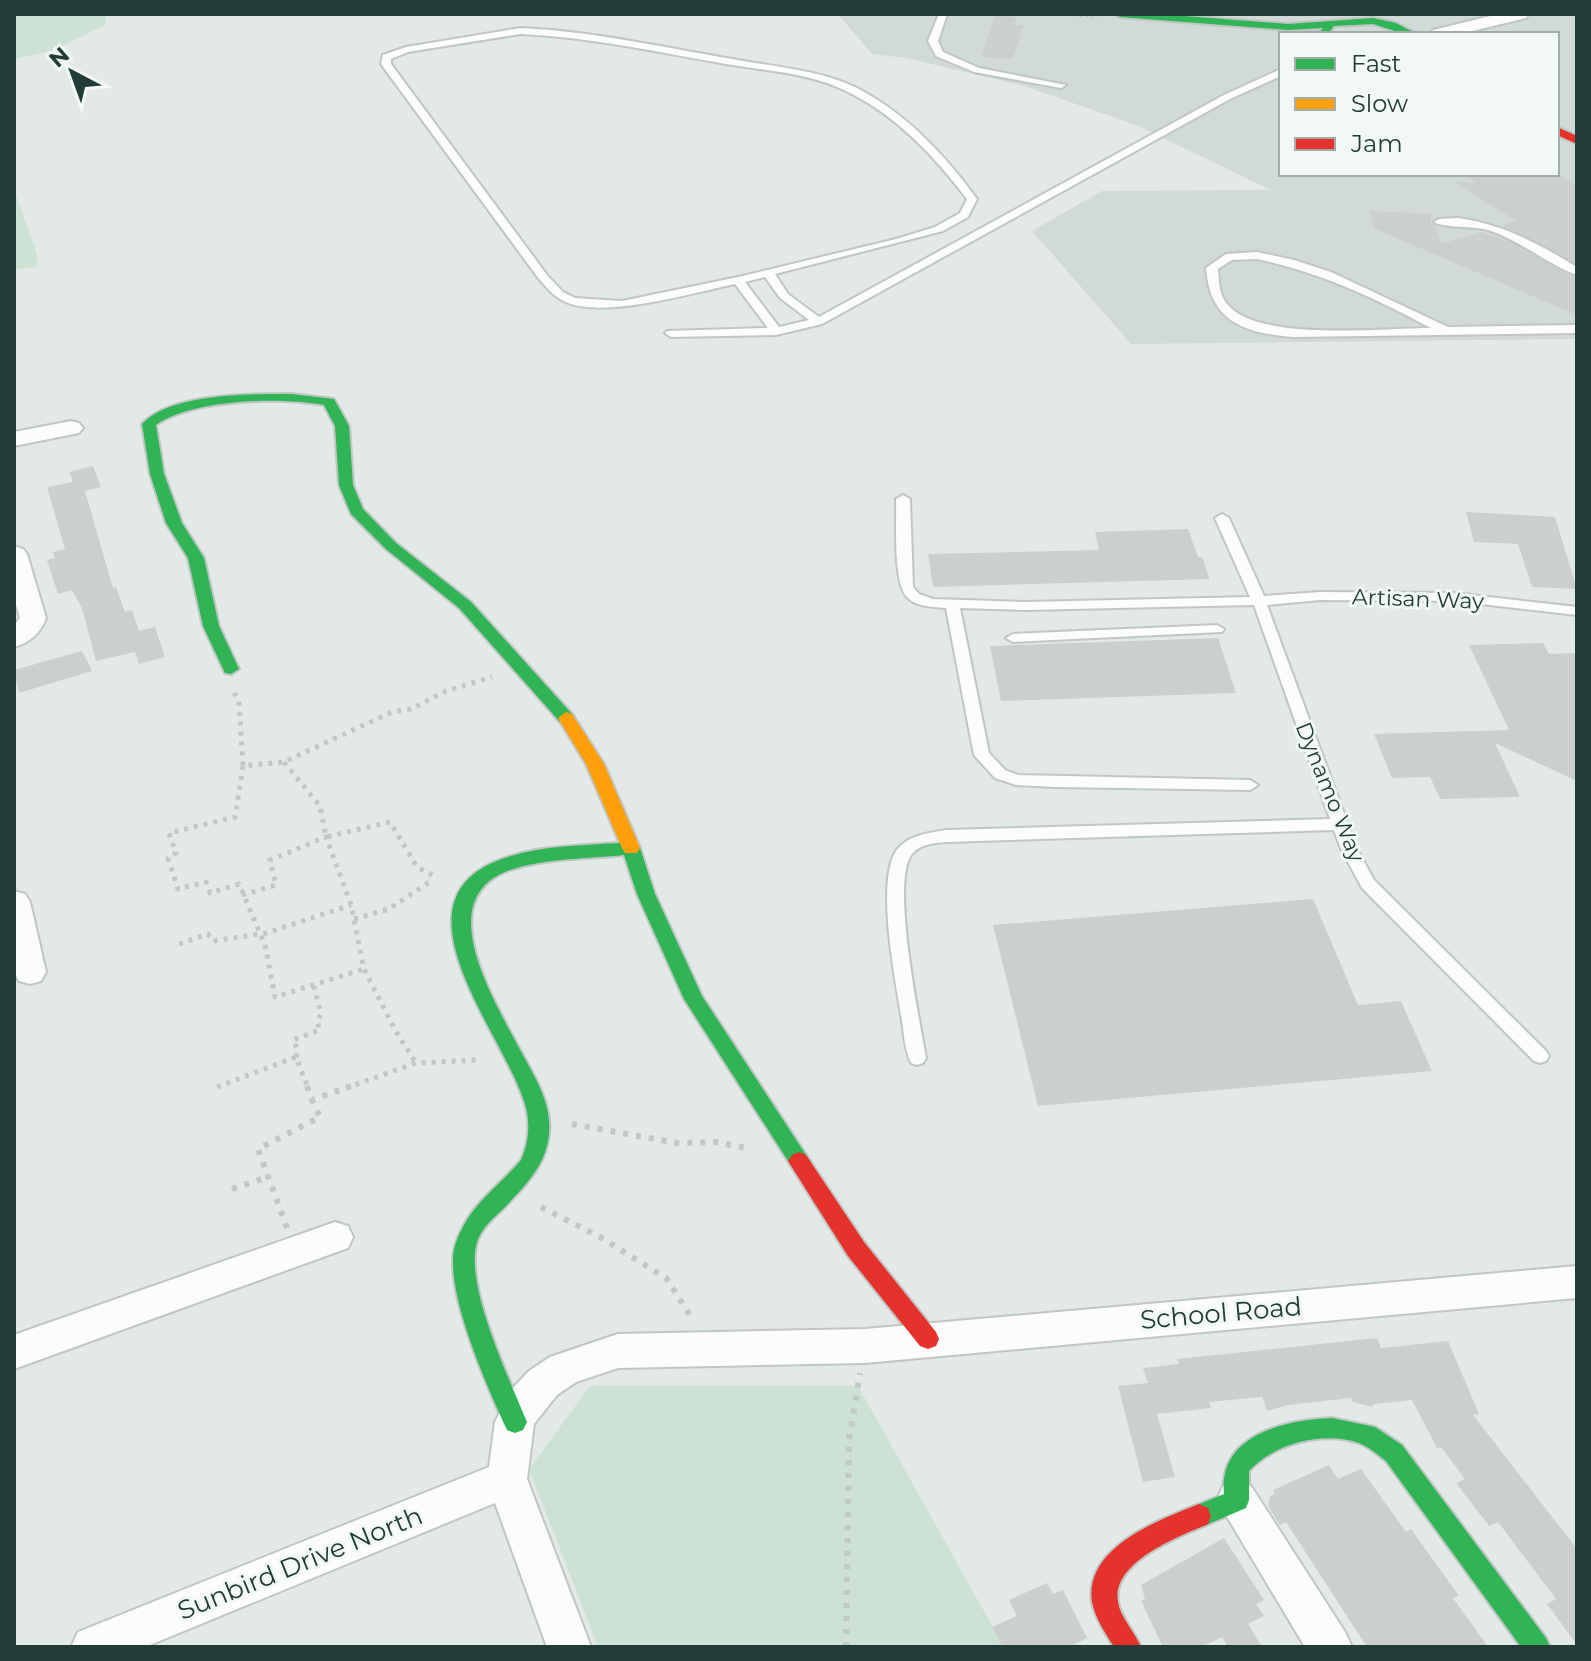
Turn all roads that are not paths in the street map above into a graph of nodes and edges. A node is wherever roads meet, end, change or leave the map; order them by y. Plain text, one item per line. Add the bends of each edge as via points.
1 (943, 14) edge
2 (1120, 14) edge
3 (1520, 14) edge
4 (1154, 15) edge
5 (1334, 23) edge
6 (1388, 24) edge
7 (1277, 25) edge
8 (1304, 32) edge
9 (1445, 32) edge
10 (1279, 76) edge
11 (1061, 85) dead end
12 (1559, 131) edge
13 (1577, 141) edge
14 (1439, 222) dead end
15 (1577, 272) edge
16 (768, 273) junction
17 (738, 280) junction
18 (818, 322) junction
19 (1577, 329) edge
20 (776, 331) junction
21 (1446, 331) junction
22 (671, 333) dead end
23 (14, 414) edge
24 (71, 428) dead end
25 (18, 438) edge
26 (903, 499) dead end
27 (1222, 518) dead end
28 (14, 554) edge
29 (1164, 601) junction
30 (1259, 601) junction
31 (952, 603) junction
32 (1577, 611) edge
33 (1217, 629) dead end
34 (1175, 631) junction
35 (1013, 638) dead end
36 (14, 639) edge
37 (231, 669) road end
38 (1250, 785) dead end
39 (1340, 824) junction
40 (631, 848) junction
41 (14, 902) edge
42 (30, 972) dead end
43 (1540, 1056) dead end
44 (917, 1058) dead end
45 (335, 1237) dead end
46 (1577, 1282) edge
47 (928, 1339) junction
48 (14, 1352) edge
49 (515, 1422) junction
50 (507, 1479) junction
51 (1237, 1500) junction
52 (93, 1647) edge
53 (569, 1647) edge
54 (1128, 1647) edge
55 (1330, 1647) edge
56 (1537, 1647) edge

1 - 11 lane via 933,41 939,54 977,70
2 - 4 street
3 - 9 street
4 - 7 street
5 - 6 street
5 - 7 street
6 - 9 street
7 - 8 street
10 - 18 lane via 1227,97
12 - 13 street
14 - 15 lane via 1490,226
16 - 17 lane
16 - 17 lane via 939,229 964,215 972,199 893,115 849,88 818,78 550,32 480,36 386,57 386,64 559,294 584,303 622,304
16 - 18 lane via 784,296
17 - 20 lane
18 - 20 lane
19 - 21 lane
20 - 22 lane
21 - 21 lane via 1268,332 1247,324 1222,304 1214,293 1212,268 1222,258 1239,255 1286,261 1364,290
23 - 25 street
24 - 25 street
26 - 31 lane, Artisan Way via 906,587 924,601
27 - 30 lane, Dynamo Way
28 - 36 street via 33,618
29 - 30 lane, Artisan Way
29 - 31 lane, Artisan Way
29 - 34 lane
30 - 32 lane, Artisan Way via 1454,597
30 - 39 lane, Dynamo Way
31 - 38 lane via 982,755 1000,774 1055,782
33 - 34 lane
34 - 35 lane
37 - 40 street via 211,626 196,558 174,523 157,474 148,429 153,418 176,409 304,395 326,399 343,435 346,493 355,510 372,530 475,613 567,719 593,760
39 - 43 lane, Dynamo Way via 1368,884
39 - 44 lane via 946,836 913,845 897,865 895,904
40 - 47 street via 694,999 856,1249
40 - 49 street via 485,873 466,888 459,912 467,954 535,1099 542,1134 527,1171 472,1231 465,1247 465,1275
41 - 42 street
45 - 48 street
46 - 47 street, School Road
47 - 49 street, School Road via 865,1346 618,1351 564,1369 543,1383
49 - 50 street
50 - 52 street, Sunbird Drive North
50 - 53 street
51 - 54 street via 1133,1550 1108,1573 1104,1601
51 - 55 street
51 - 56 street via 1239,1464 1266,1441 1318,1430 1348,1430 1375,1439 1394,1453

